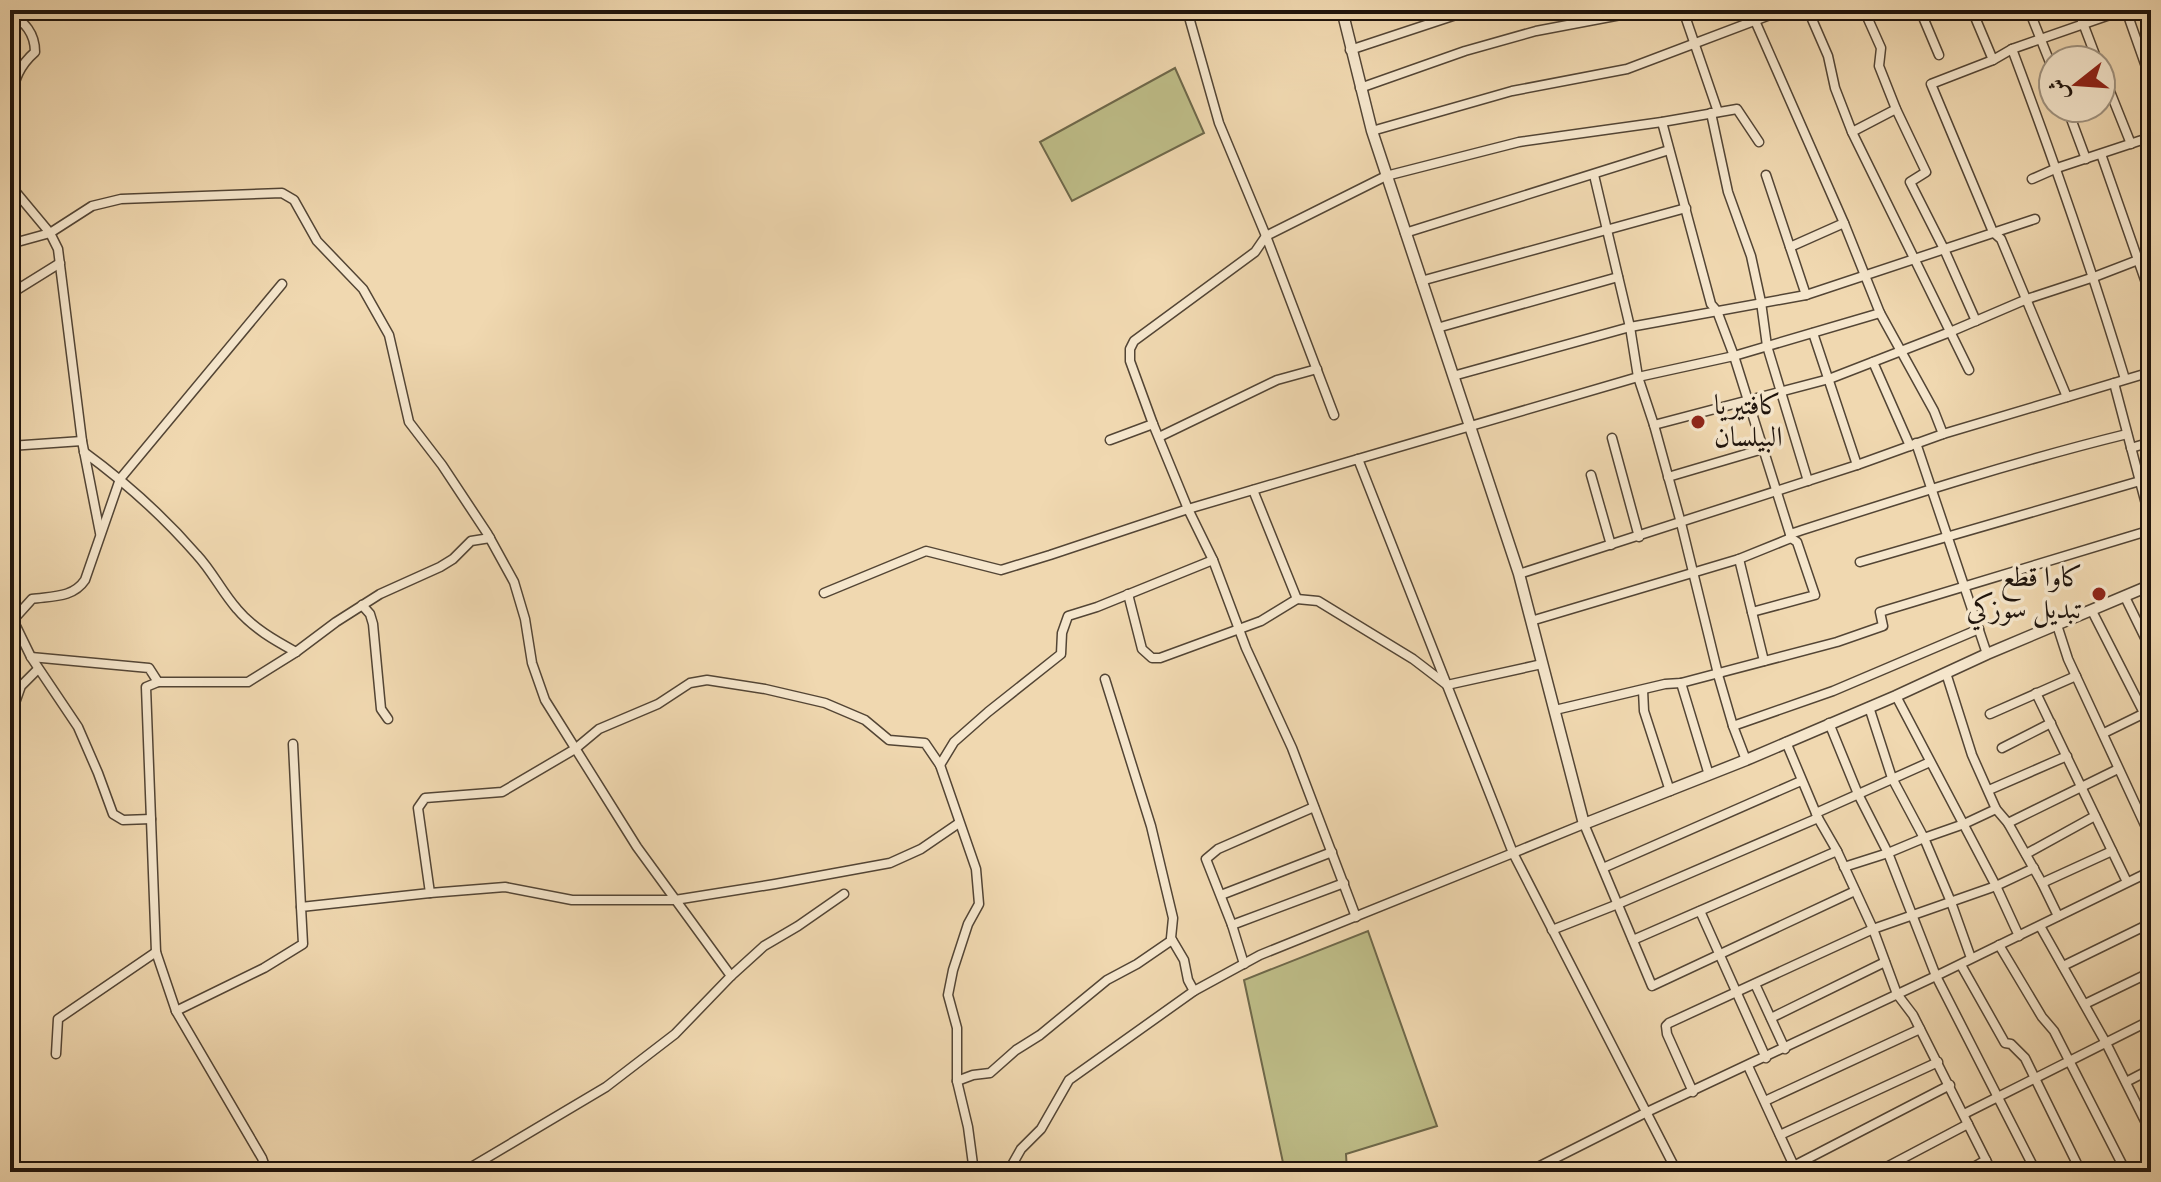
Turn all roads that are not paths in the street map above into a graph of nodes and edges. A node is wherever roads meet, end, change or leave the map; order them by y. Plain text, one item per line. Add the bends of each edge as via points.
1 (1187, 10) edge
2 (1342, 10) edge
3 (1471, 10) edge
4 (1647, 10) edge
5 (1683, 10) edge
6 (1746, 10) edge
7 (1783, 10) edge
8 (1808, 10) edge
9 (1864, 10) edge
10 (1920, 10) edge
11 (1972, 10) edge
12 (2029, 10) edge
13 (2078, 10) edge
14 (2125, 10) edge
15 (10, 11) edge
16 (1754, 21) junction
17 (2083, 24) junction
18 (2042, 39) junction
19 (1694, 43) junction
20 (2044, 44) edge
21 (2091, 44) edge
22 (2012, 49) junction
23 (1350, 50) junction
24 (1939, 55) dead end
25 (1993, 60) junction
26 (23, 63) junction
27 (10, 72) edge
28 (2151, 81) edge
29 (1360, 88) junction
30 (10, 100) edge
31 (1896, 109) junction
32 (2117, 109) edge
33 (1714, 112) junction
34 (1662, 122) junction
35 (2073, 124) edge
36 (1372, 131) junction
37 (1852, 132) junction
38 (2151, 137) edge
39 (1759, 142) dead end
40 (2131, 144) junction
41 (1669, 150) junction
42 (2101, 154) junction
43 (2086, 159) junction
44 (2057, 168) junction
45 (1594, 175) junction
46 (1766, 175) dead end
47 (1386, 176) junction
48 (2032, 179) dead end
49 (10, 185) edge
50 (1686, 208) junction
51 (2035, 219) dead end
52 (1844, 223) junction
53 (1607, 230) junction
54 (1993, 232) junction
55 (50, 233) junction
56 (1405, 233) junction
57 (1266, 236) junction
58 (10, 244) edge
59 (1790, 247) junction
60 (1944, 249) junction
61 (2151, 255) edge
62 (1915, 258) junction
63 (2139, 260) junction
64 (60, 263) junction
65 (1865, 275) junction
66 (1618, 277) junction
67 (2094, 277) junction
68 (1421, 281) junction
69 (282, 284) dead end
70 (1806, 295) junction
71 (10, 297) edge
72 (2151, 297) edge
73 (2027, 299) junction
74 (1761, 302) junction
75 (1717, 311) junction
76 (1880, 313) junction
77 (1976, 321) junction
78 (1630, 327) junction
79 (1437, 328) junction
80 (1950, 332) junction
81 (1813, 333) junction
82 (1767, 346) junction
83 (1901, 351) junction
84 (1734, 356) junction
85 (1873, 362) junction
86 (1317, 369) junction
87 (1969, 370) dead end
88 (2151, 372) edge
89 (1453, 376) junction
90 (1638, 377) junction
91 (1829, 379) junction
92 (2125, 379) junction
93 (2114, 383) junction
94 (1780, 392) junction
95 (2067, 397) junction
96 (1749, 401) junction
97 (1334, 415) dead end
98 (1153, 424) junction
99 (1654, 425) junction
100 (1470, 426) junction
101 (1943, 434) junction
102 (2127, 434) junction
103 (1159, 437) junction
104 (1612, 438) dead end
105 (1110, 440) dead end
106 (82, 441) junction
107 (2151, 442) edge
108 (1913, 445) junction
109 (10, 446) edge
110 (2131, 448) junction
111 (1763, 449) junction
112 (84, 452) junction
113 (1358, 459) junction
114 (1857, 465) junction
115 (1591, 475) dead end
116 (1668, 477) junction
117 (120, 479) junction
118 (1808, 481) junction
119 (2140, 481) junction
120 (1932, 489) junction
121 (1253, 490) junction
122 (1776, 492) junction
123 (1188, 509) junction
124 (2150, 516) edge
125 (1681, 523) junction
126 (2151, 530) edge
127 (100, 533) junction
128 (1791, 536) junction
129 (1639, 537) junction
130 (1948, 537) junction
131 (490, 538) junction
132 (1611, 545) junction
133 (1739, 559) junction
134 (1213, 560) junction
135 (1860, 562) dead end
136 (1694, 572) junction
137 (1519, 574) junction
138 (2151, 585) edge
139 (1965, 586) junction
140 (824, 593) dead end
141 (1128, 594) junction
142 (2125, 597) junction
143 (1297, 599) junction
144 (362, 605) junction
145 (2092, 611) junction
146 (1752, 612) junction
147 (12, 617) edge
148 (1531, 621) junction
149 (2057, 625) junction
150 (1238, 629) junction
151 (1979, 629) junction
152 (2151, 650) edge
153 (296, 652) junction
154 (1987, 654) junction
155 (31, 657) junction
156 (1764, 661) junction
157 (1542, 664) junction
158 (38, 669) junction
159 (1718, 672) junction
160 (1946, 673) junction
161 (2076, 676) junction
162 (1105, 679) dead end
163 (158, 682) junction
164 (1681, 683) junction
165 (1447, 685) junction
166 (1643, 690) junction
167 (2036, 693) junction
168 (1896, 696) junction
169 (15, 703) dead end
170 (1869, 707) junction
171 (1555, 710) junction
172 (2148, 712) edge
173 (1990, 714) dead end
174 (388, 719) dead end
175 (1829, 723) junction
176 (2051, 723) junction
177 (1733, 726) junction
178 (2104, 733) junction
179 (1786, 742) junction
180 (293, 744) dead end
181 (2002, 748) dead end
182 (575, 749) junction
183 (2067, 756) junction
184 (1746, 760) junction
185 (1930, 762) junction
186 (940, 765) junction
187 (2118, 769) junction
188 (1709, 775) junction
189 (1892, 778) junction
190 (1801, 781) junction
191 (2082, 788) junction
192 (1989, 790) junction
193 (1670, 791) junction
194 (1858, 794) junction
195 (1314, 807) junction
196 (1996, 809) junction
197 (1817, 815) junction
198 (2095, 816) junction
199 (151, 819) junction
200 (959, 823) junction
201 (2008, 823) junction
202 (1584, 824) junction
203 (1964, 824) junction
204 (1924, 838) junction
205 (2151, 838) edge
206 (1837, 851) junction
207 (2112, 851) junction
208 (1332, 852) junction
209 (1513, 853) junction
210 (1888, 853) junction
211 (2026, 854) junction
212 (1844, 867) junction
213 (1603, 868) junction
214 (2034, 868) junction
215 (2151, 871) edge
216 (2127, 882) junction
217 (1344, 883) junction
218 (2042, 883) junction
219 (1996, 886) junction
220 (1855, 891) junction
221 (430, 893) junction
222 (844, 894) dead end
223 (1221, 895) junction
224 (675, 900) junction
225 (1951, 902) junction
226 (1618, 904) junction
227 (301, 907) junction
228 (1700, 911) junction
229 (1913, 915) junction
230 (2058, 916) junction
231 (1356, 917) junction
232 (2151, 923) edge
233 (1232, 925) junction
234 (2040, 926) junction
235 (1873, 929) junction
236 (1552, 930) junction
237 (2019, 936) junction
238 (1172, 940) junction
239 (1633, 940) junction
240 (1999, 945) junction
241 (156, 952) junction
242 (1720, 956) junction
243 (1971, 958) junction
244 (1885, 962) junction
245 (1244, 964) junction
246 (1961, 965) junction
247 (2063, 966) junction
248 (2151, 972) edge
249 (731, 976) junction
250 (1936, 976) junction
251 (1755, 984) junction
252 (1194, 991) junction
253 (1736, 992) junction
254 (1897, 994) junction
255 (2085, 1004) junction
256 (176, 1011) junction
257 (1771, 1018) junction
258 (2151, 1020) edge
259 (1920, 1029) junction
260 (2106, 1043) junction
261 (1785, 1049) junction
262 (56, 1054) dead end
263 (1766, 1058) junction
264 (2071, 1061) junction
265 (1938, 1062) junction
266 (1748, 1066) junction
267 (2151, 1069) edge
268 (2035, 1079) junction
269 (957, 1081) junction
270 (2126, 1082) junction
271 (1950, 1085) junction
272 (1693, 1092) junction
273 (1998, 1098) junction
274 (1765, 1101) junction
275 (1647, 1112) junction
276 (1964, 1114) junction
277 (2148, 1121) edge
278 (1968, 1124) junction
279 (2151, 1133) edge
280 (1780, 1135) junction
281 (1986, 1160) junction
282 (1794, 1166) junction
283 (267, 1172) edge
284 (463, 1172) edge
285 (974, 1172) edge
286 (1008, 1172) edge
287 (1528, 1172) edge
288 (1677, 1172) edge
289 (1782, 1172) edge
290 (1877, 1172) edge
291 (1965, 1172) edge
292 (1992, 1172) edge
293 (2036, 1172) edge
294 (2081, 1172) edge
295 (2126, 1172) edge

1 - 57 street via 1219,123
2 - 23 street
3 - 23 street
4 - 29 street via 1536,31
5 - 19 street
6 - 16 street
7 - 16 street
8 - 37 street
9 - 31 street via 1881,48 1879,66
10 - 24 street
11 - 25 street
12 - 18 street
13 - 17 street
14 - 17 street
14 - 28 street
15 - 26 street via 33,37 35,52
16 - 19 street
16 - 52 street
17 - 18 street
17 - 21 street
18 - 20 street
18 - 22 street
19 - 33 street
19 - 36 street via 1627,69 1512,91
22 - 25 street
22 - 44 street
23 - 29 street
25 - 54 street via 1931,84
26 - 27 street
26 - 30 street
29 - 36 street
31 - 37 street
31 - 60 street via 1926,172 1910,182
32 - 40 street
33 - 34 street
33 - 39 street via 1737,109
33 - 74 street via 1728,192
34 - 41 street
34 - 47 street via 1519,142
35 - 43 street
36 - 47 street
37 - 62 street
38 - 40 street
40 - 42 street
41 - 45 street
41 - 50 street
42 - 43 street
42 - 63 street
43 - 44 street
44 - 48 street
44 - 67 street
45 - 53 street
45 - 56 street
46 - 59 street
47 - 56 street
47 - 57 street
49 - 55 street
50 - 53 street
50 - 75 street
51 - 54 street
52 - 59 street
52 - 65 street
53 - 66 street
53 - 68 street
54 - 60 street
54 - 73 street
55 - 58 street
55 - 64 street
55 - 131 street via 92,206 121,199 282,193 294,200 317,241 363,289 389,335 409,422
56 - 68 street
57 - 86 street
57 - 98 street via 1255,252 1134,341 1132,368
59 - 70 street
60 - 62 street
60 - 77 street
61 - 63 street
62 - 65 street
62 - 80 street
63 - 67 street
63 - 72 street
64 - 71 street
64 - 106 street
65 - 70 street
65 - 76 street
66 - 78 street
66 - 79 street
67 - 73 street
67 - 92 street
68 - 79 street
69 - 117 street
70 - 74 street
73 - 77 street
73 - 95 street
74 - 75 street
74 - 82 street
75 - 78 street
75 - 84 street
76 - 81 street
76 - 83 street
77 - 80 street
78 - 89 street
78 - 90 street
79 - 89 street
80 - 83 street
80 - 87 street
81 - 82 street
81 - 91 street
82 - 84 street
82 - 94 street
83 - 85 street
83 - 101 street
84 - 90 street
84 - 96 street
85 - 91 street
85 - 108 street
86 - 97 street
86 - 103 street via 1277,380
88 - 92 street
89 - 100 street
90 - 99 street
90 - 100 street
91 - 94 street
91 - 114 street
92 - 93 street
93 - 95 street
93 - 102 street
94 - 96 street
94 - 118 street
95 - 101 street
96 - 99 street
96 - 111 street
98 - 103 street
98 - 105 street
99 - 116 street
100 - 113 street
100 - 137 street
101 - 108 street
102 - 110 street
102 - 120 street
103 - 123 street
104 - 129 street
106 - 109 street
106 - 112 street
107 - 110 street
108 - 114 street
108 - 120 street
110 - 119 street
111 - 116 street
111 - 122 street
112 - 117 street
112 - 127 street
113 - 121 street
113 - 165 street
114 - 118 street
115 - 132 street
116 - 125 street
117 - 127 street
117 - 153 street via 198,556 249,621
118 - 122 street
119 - 124 street
119 - 130 street
120 - 128 street
120 - 130 street
121 - 123 street
121 - 143 street
122 - 125 street
122 - 128 street
123 - 134 street
123 - 140 street via 1001,570 926,551
125 - 129 street
125 - 136 street
126 - 139 street
127 - 147 street via 80,587 69,594 32,599
128 - 133 street
128 - 146 street via 1815,595
129 - 132 street
130 - 135 street
130 - 139 street
131 - 144 street via 471,541 440,567
131 - 182 street via 514,582 545,700
132 - 137 street
133 - 136 street
133 - 146 street
134 - 141 street
134 - 150 street
136 - 148 street
136 - 159 street
137 - 148 street
138 - 142 street
139 - 151 street
139 - 156 street via 1880,612 1883,626
141 - 150 street via 1142,649 1152,658
141 - 186 street via 1068,616 1061,654 954,742
142 - 145 street
142 - 152 street
143 - 150 street
143 - 165 street via 1318,601
144 - 153 street
144 - 174 street via 373,624 381,709
145 - 149 street
145 - 172 street
146 - 156 street
147 - 155 street
148 - 157 street
149 - 154 street
149 - 161 street
150 - 195 street
151 - 154 street
151 - 177 street via 1833,691
153 - 163 street via 248,682
154 - 160 street
155 - 158 street
155 - 163 street via 149,668
156 - 159 street
157 - 165 street
157 - 171 street
158 - 169 street via 21,686
158 - 199 street via 78,727 113,814 123,820
159 - 164 street
159 - 177 street
160 - 168 street
160 - 192 street
161 - 167 street
161 - 178 street
162 - 238 street via 1151,826 1173,918
163 - 199 street via 146,687
164 - 166 street
164 - 188 street
165 - 209 street
166 - 171 street
166 - 193 street via 1644,711
167 - 173 street
167 - 176 street
168 - 170 street
168 - 185 street
170 - 175 street
170 - 189 street
171 - 202 street
172 - 178 street
175 - 179 street
175 - 194 street
176 - 181 street
176 - 183 street
177 - 184 street
178 - 187 street
179 - 184 street
179 - 190 street
180 - 227 street
182 - 186 street via 599,729 658,704 690,683 707,680 825,703 865,720 889,740 925,743
182 - 221 street via 502,792 425,798 418,808
182 - 224 street
183 - 191 street
183 - 192 street
184 - 188 street
185 - 189 street
185 - 203 street
186 - 200 street
187 - 191 street
187 - 205 street
188 - 193 street
189 - 194 street
189 - 204 street
190 - 197 street
190 - 213 street
191 - 198 street
191 - 201 street
192 - 196 street
193 - 202 street
194 - 197 street
194 - 210 street
195 - 208 street
195 - 223 street via 1206,859
196 - 201 street
196 - 203 street
197 - 206 street
197 - 226 street
198 - 207 street
198 - 211 street
199 - 241 street
200 - 224 street via 890,863
200 - 269 street via 976,869 979,904 948,995 957,1028
201 - 211 street
202 - 209 street
202 - 213 street
203 - 204 street
203 - 219 street
204 - 210 street
204 - 225 street
206 - 212 street
206 - 228 street
207 - 216 street
207 - 218 street
208 - 217 street
208 - 223 street
209 - 231 street
209 - 236 street
210 - 212 street
210 - 229 street
211 - 214 street
212 - 220 street
213 - 226 street
214 - 218 street
214 - 219 street
215 - 216 street
216 - 230 street
217 - 231 street
217 - 233 street
218 - 230 street
219 - 225 street
219 - 237 street
220 - 235 street
220 - 242 street
221 - 224 street via 505,887 572,900
221 - 227 street
222 - 249 street via 764,946
223 - 233 street
224 - 249 street
225 - 229 street
225 - 243 street
226 - 236 street
226 - 239 street
227 - 256 street via 303,944
228 - 239 street
228 - 242 street
229 - 235 street
229 - 250 street
230 - 234 street
231 - 245 street
232 - 247 street
233 - 245 street
234 - 237 street
234 - 247 street
235 - 244 street
235 - 251 street
236 - 275 street
237 - 240 street
238 - 252 street
238 - 269 street via 1107,980 990,1073
239 - 242 street via 1652,986
240 - 243 street
240 - 264 street
241 - 256 street
241 - 262 street via 58,1019
242 - 253 street
243 - 246 street
244 - 254 street
244 - 257 street
245 - 252 street
246 - 250 street
246 - 268 street via 2005,1043 2025,1058
247 - 255 street
248 - 255 street
249 - 284 street via 675,1034 606,1087
250 - 254 street
250 - 273 street
251 - 253 street
251 - 257 street
252 - 286 street via 1069,1080
253 - 263 street
253 - 272 street via 1666,1026
254 - 259 street
254 - 261 street
255 - 260 street
256 - 283 street
257 - 261 street
258 - 260 street
259 - 265 street
259 - 274 street
260 - 264 street
260 - 270 street
261 - 263 street
263 - 266 street
264 - 268 street
264 - 295 street
265 - 271 street
265 - 280 street
266 - 272 street
266 - 274 street
267 - 270 street
268 - 273 street
268 - 294 street
269 - 285 street
270 - 277 street
271 - 276 street
271 - 282 street
272 - 275 street
273 - 276 street
273 - 293 street
274 - 280 street
275 - 287 street
275 - 288 street
276 - 278 street
277 - 279 street
278 - 281 street
278 - 290 street
280 - 282 street
281 - 291 street
281 - 292 street
282 - 289 street

